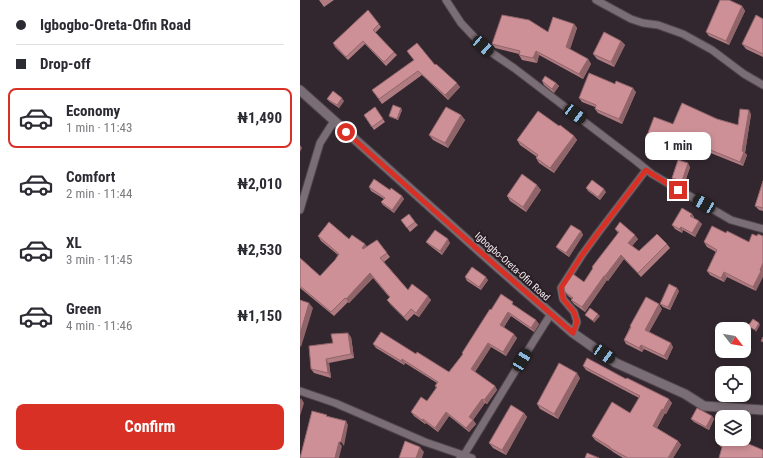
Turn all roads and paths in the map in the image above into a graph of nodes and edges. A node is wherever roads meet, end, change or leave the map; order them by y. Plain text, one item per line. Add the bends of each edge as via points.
1 (446, 0) edge
2 (596, 0) edge
3 (763, 85) edge
4 (300, 90) edge
5 (334, 121) junction
6 (646, 170) junction
7 (300, 210) edge
8 (763, 229) edge
9 (551, 314) junction
10 (573, 333) junction
11 (300, 391) edge
12 (763, 410) edge
13 (462, 457) edge
14 (472, 458) edge

1 - 6 street via 461,23 477,40
2 - 3 street via 631,19 683,34 712,50
4 - 5 street, Igbogbo-Oreta-Ofin Road
5 - 7 street via 320,142
5 - 9 street, Igbogbo-Oreta-Ofin Road
6 - 8 street via 731,220
6 - 10 street via 582,255 561,288 563,299 574,312 577,322
9 - 10 street, Igbogbo-Oreta-Ofin Road
9 - 13 street
10 - 12 street, Igbogbo-Oreta-Ofin Road via 616,363 685,394 704,406
11 - 13 street via 335,403
13 - 14 street

